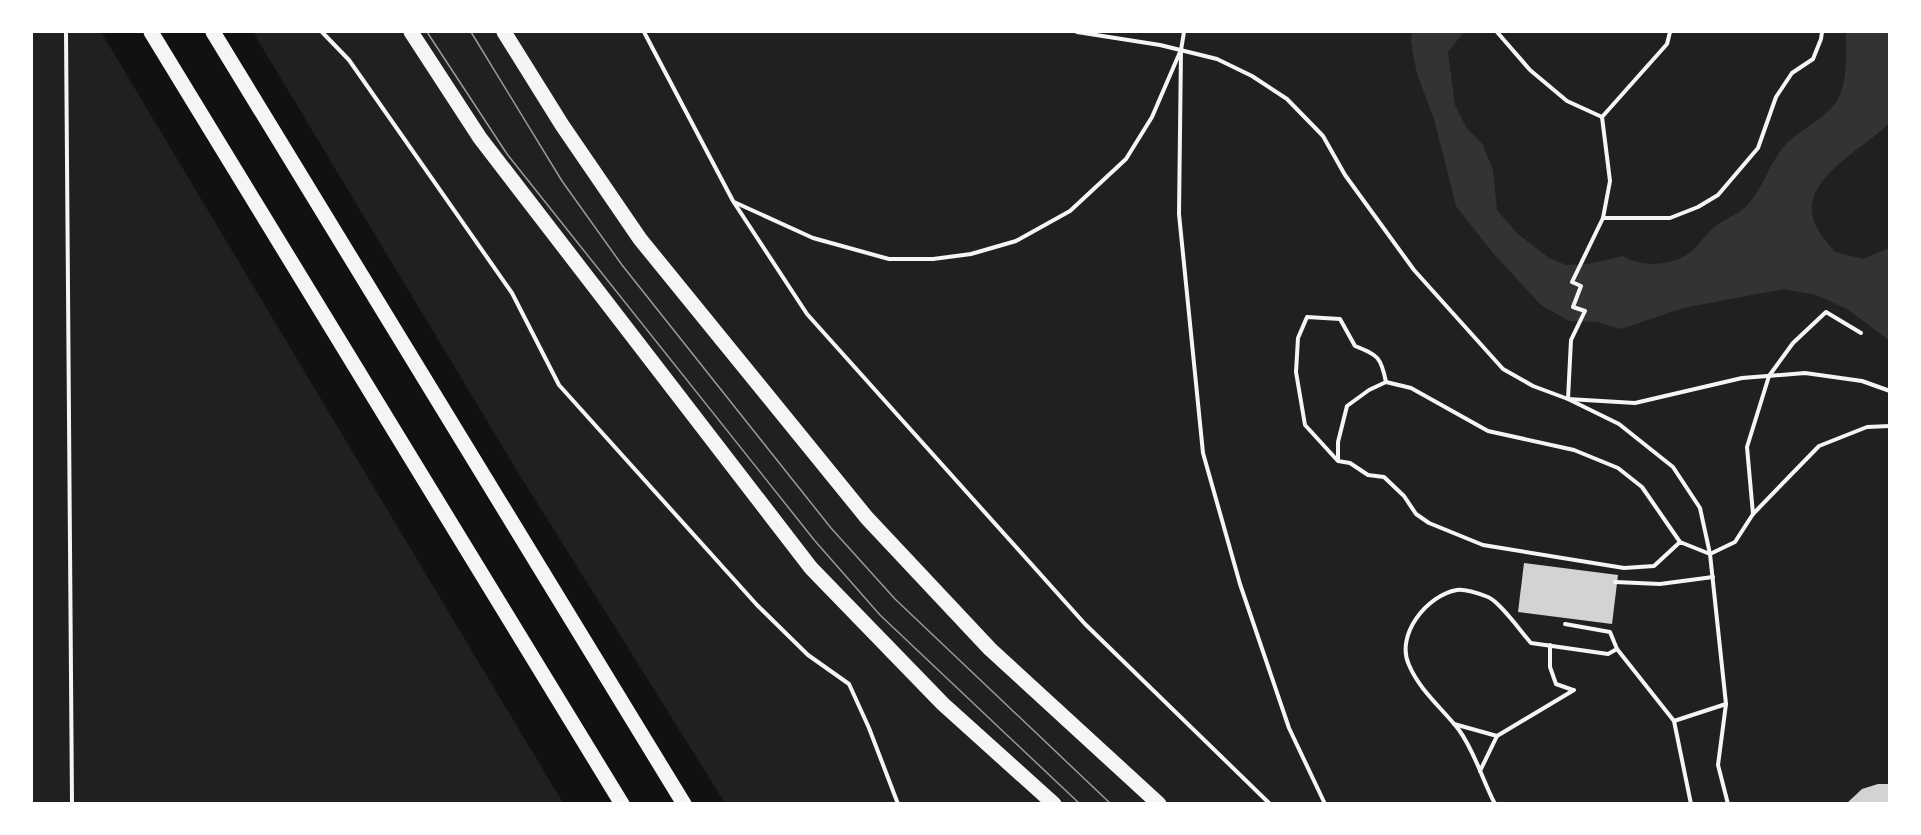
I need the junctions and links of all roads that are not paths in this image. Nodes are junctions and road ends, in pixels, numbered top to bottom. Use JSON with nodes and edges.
{"nodes":[{"id":1,"x":151,"y":32,"type":"edge"},
{"id":2,"x":213,"y":32,"type":"edge"},
{"id":3,"x":411,"y":32,"type":"edge"},
{"id":4,"x":504,"y":32,"type":"edge"},
{"id":5,"x":622,"y":804,"type":"edge"},
{"id":6,"x":684,"y":804,"type":"edge"},
{"id":7,"x":1054,"y":804,"type":"edge"},
{"id":8,"x":1159,"y":804,"type":"edge"}],
"edges":[{"from":1,"to":5,"type":"main road"},
{"from":2,"to":6,"type":"main road"},
{"from":3,"to":7,"type":"main road"},
{"from":4,"to":8,"type":"main road"}]}
